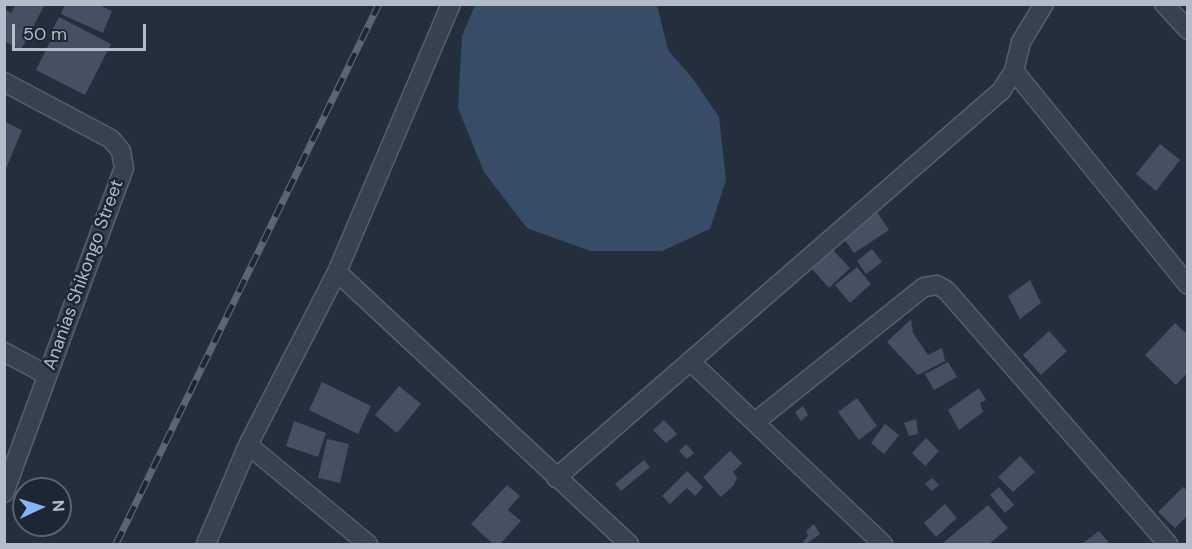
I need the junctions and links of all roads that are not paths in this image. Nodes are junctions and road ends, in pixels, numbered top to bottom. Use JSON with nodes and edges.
{"nodes":[{"id":1,"x":451,"y":4,"type":"edge"},
{"id":2,"x":1044,"y":4,"type":"edge"},
{"id":3,"x":1164,"y":4,"type":"edge"},
{"id":4,"x":1188,"y":30,"type":"edge"},
{"id":5,"x":1014,"y":71,"type":"junction"},
{"id":6,"x":4,"y":82,"type":"edge"},
{"id":7,"x":337,"y":272,"type":"junction"},
{"id":8,"x":1188,"y":285,"type":"edge"},
{"id":9,"x":4,"y":352,"type":"edge"},
{"id":10,"x":690,"y":361,"type":"junction"},
{"id":11,"x":47,"y":375,"type":"junction"},
{"id":12,"x":755,"y":422,"type":"junction"},
{"id":13,"x":248,"y":446,"type":"junction"},
{"id":14,"x":556,"y":478,"type":"junction"},
{"id":15,"x":4,"y":493,"type":"edge"},
{"id":16,"x":206,"y":544,"type":"edge"},
{"id":17,"x":368,"y":544,"type":"edge"},
{"id":18,"x":629,"y":544,"type":"edge"},
{"id":19,"x":883,"y":544,"type":"edge"},
{"id":20,"x":1168,"y":544,"type":"edge"}],
"edges":[{"from":1,"to":7,"type":"street"},
{"from":2,"to":5,"type":"street"},
{"from":3,"to":4,"type":"street"},
{"from":5,"to":8,"type":"street"},
{"from":5,"to":10,"type":"street"},
{"from":6,"to":11,"type":"street","name":"Ananias Shikongo Street"},
{"from":7,"to":13,"type":"street"},
{"from":7,"to":14,"type":"street"},
{"from":9,"to":11,"type":"street"},
{"from":10,"to":12,"type":"street"},
{"from":10,"to":14,"type":"street"},
{"from":11,"to":15,"type":"street","name":"Ananias Shikongo Street"},
{"from":12,"to":19,"type":"street"},
{"from":12,"to":20,"type":"street"},
{"from":13,"to":16,"type":"street"},
{"from":13,"to":17,"type":"street"},
{"from":14,"to":18,"type":"street"}]}
